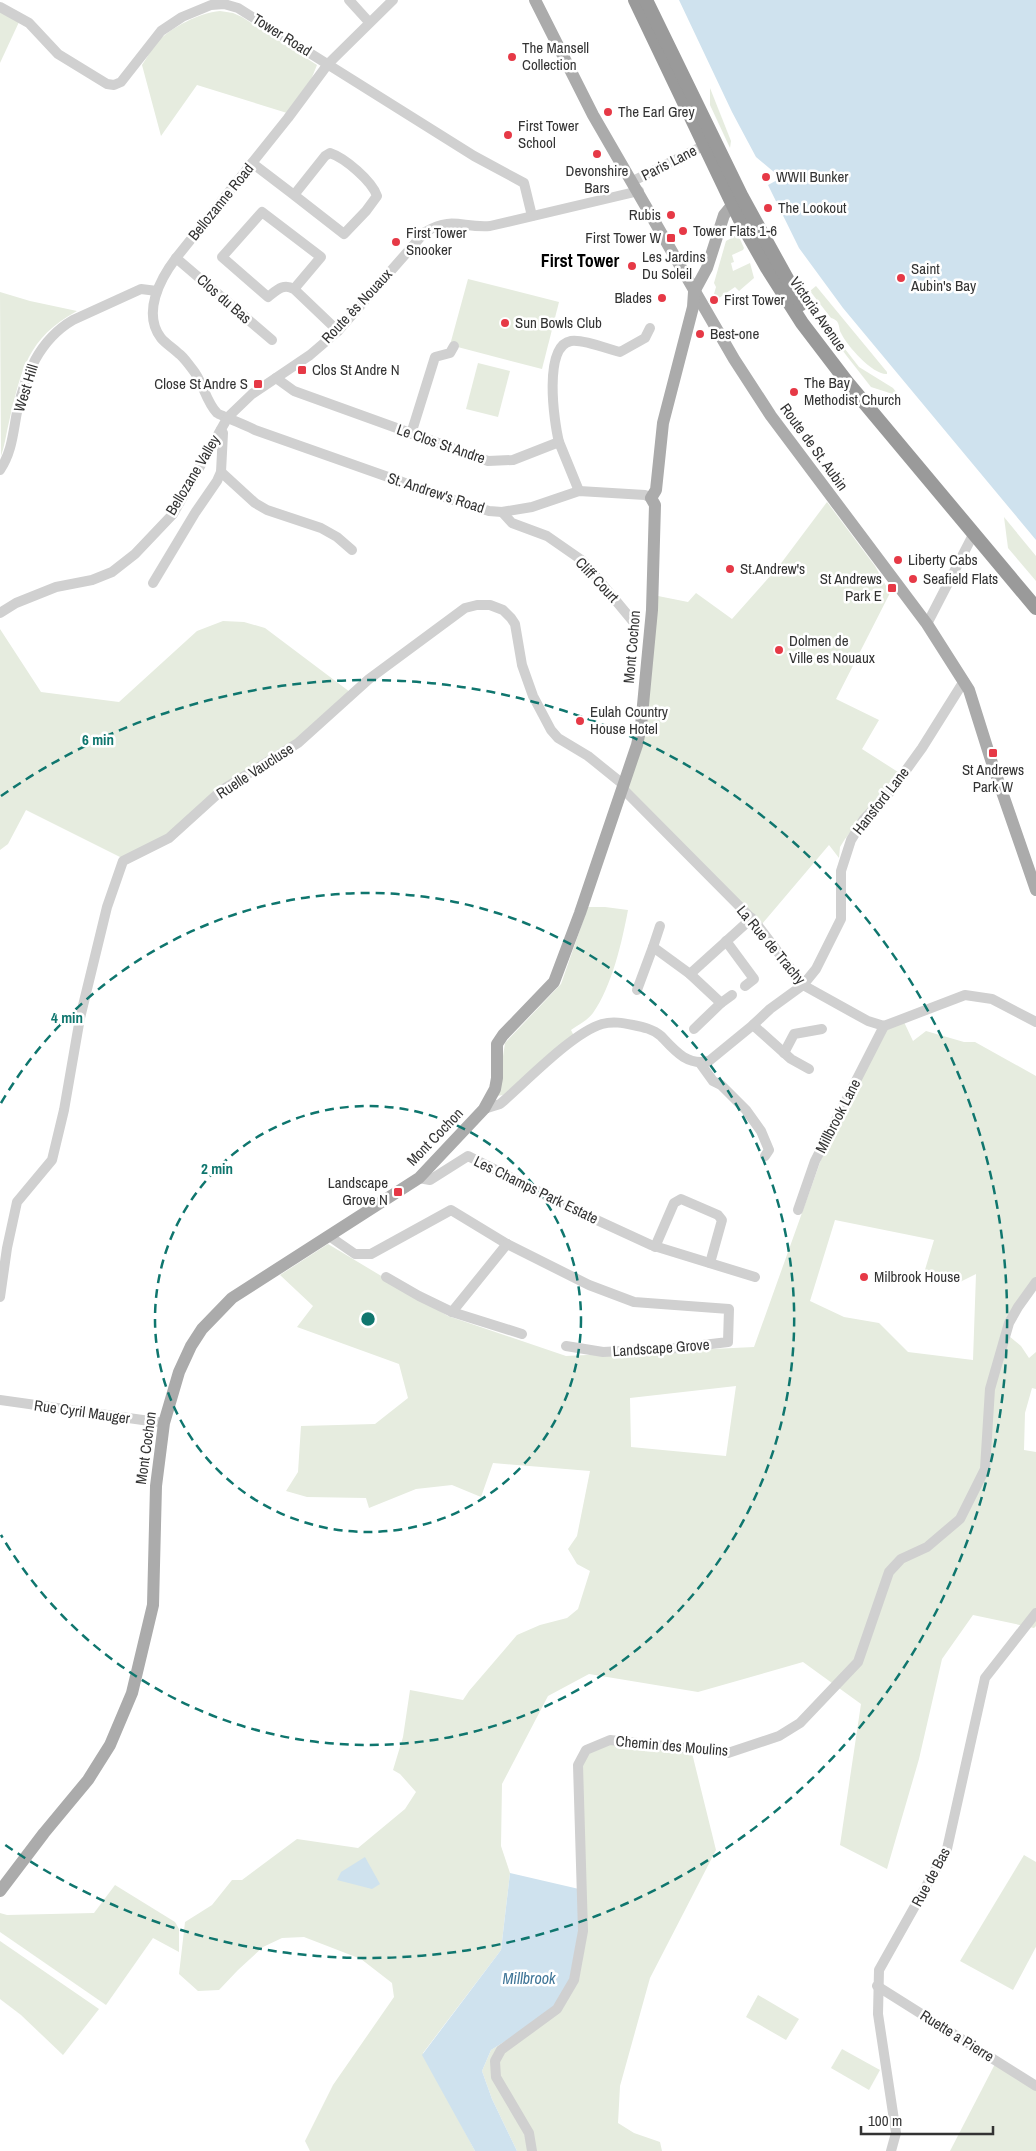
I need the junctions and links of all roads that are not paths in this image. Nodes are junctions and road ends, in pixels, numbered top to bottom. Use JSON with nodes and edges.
{"nodes":[{"id":1,"x":349,"y":0,"type":"edge"},
{"id":2,"x":392,"y":0,"type":"edge"},
{"id":3,"x":535,"y":0,"type":"edge"},
{"id":4,"x":635,"y":0,"type":"edge"},
{"id":5,"x":646,"y":0,"type":"edge"},
{"id":6,"x":0,"y":8,"type":"edge"},
{"id":7,"x":369,"y":22,"type":"junction"},
{"id":8,"x":328,"y":64,"type":"junction"},
{"id":9,"x":705,"y":145,"type":"junction"},
{"id":10,"x":252,"y":163,"type":"junction"},
{"id":11,"x":636,"y":186,"type":"junction"},
{"id":12,"x":294,"y":195,"type":"junction"},
{"id":13,"x":737,"y":200,"type":"junction"},
{"id":14,"x":532,"y":216,"type":"junction"},
{"id":15,"x":176,"y":258,"type":"junction"},
{"id":16,"x":294,"y":289,"type":"junction"},
{"id":17,"x":157,"y":291,"type":"junction"},
{"id":18,"x":694,"y":292,"type":"junction"},
{"id":19,"x":650,"y":328,"type":"dead end"},
{"id":20,"x":338,"y":331,"type":"junction"},
{"id":21,"x":272,"y":340,"type":"dead end"},
{"id":22,"x":454,"y":346,"type":"dead end"},
{"id":23,"x":276,"y":378,"type":"junction"},
{"id":24,"x":228,"y":417,"type":"junction"},
{"id":25,"x":221,"y":430,"type":"junction"},
{"id":26,"x":411,"y":434,"type":"junction"},
{"id":27,"x":559,"y":442,"type":"junction"},
{"id":28,"x":0,"y":470,"type":"edge"},
{"id":29,"x":221,"y":472,"type":"junction"},
{"id":30,"x":579,"y":491,"type":"junction"},
{"id":31,"x":650,"y":498,"type":"junction"},
{"id":32,"x":502,"y":512,"type":"junction"},
{"id":33,"x":974,"y":533,"type":"junction"},
{"id":34,"x":352,"y":550,"type":"dead end"},
{"id":35,"x":153,"y":583,"type":"dead end"},
{"id":36,"x":1036,"y":596,"type":"edge"},
{"id":37,"x":1036,"y":608,"type":"edge"},
{"id":38,"x":0,"y":613,"type":"edge"},
{"id":39,"x":927,"y":624,"type":"junction"},
{"id":40,"x":636,"y":625,"type":"dead end"},
{"id":41,"x":964,"y":680,"type":"junction"},
{"id":42,"x":623,"y":786,"type":"junction"},
{"id":43,"x":1036,"y":890,"type":"edge"},
{"id":44,"x":752,"y":918,"type":"junction"},
{"id":45,"x":660,"y":926,"type":"dead end"},
{"id":46,"x":726,"y":941,"type":"junction"},
{"id":47,"x":654,"y":947,"type":"junction"},
{"id":48,"x":690,"y":974,"type":"junction"},
{"id":49,"x":803,"y":985,"type":"junction"},
{"id":50,"x":745,"y":986,"type":"dead end"},
{"id":51,"x":638,"y":990,"type":"dead end"},
{"id":52,"x":732,"y":995,"type":"dead end"},
{"id":53,"x":721,"y":1003,"type":"junction"},
{"id":54,"x":1036,"y":1022,"type":"edge"},
{"id":55,"x":753,"y":1025,"type":"junction"},
{"id":56,"x":884,"y":1026,"type":"junction"},
{"id":57,"x":822,"y":1029,"type":"dead end"},
{"id":58,"x":694,"y":1030,"type":"dead end"},
{"id":59,"x":784,"y":1053,"type":"junction"},
{"id":60,"x":700,"y":1063,"type":"junction"},
{"id":61,"x":809,"y":1069,"type":"dead end"},
{"id":62,"x":484,"y":1109,"type":"junction"},
{"id":63,"x":765,"y":1156,"type":"dead end"},
{"id":64,"x":419,"y":1178,"type":"junction"},
{"id":65,"x":798,"y":1210,"type":"dead end"},
{"id":66,"x":329,"y":1236,"type":"junction"},
{"id":67,"x":507,"y":1244,"type":"junction"},
{"id":68,"x":655,"y":1246,"type":"junction"},
{"id":69,"x":710,"y":1263,"type":"junction"},
{"id":70,"x":386,"y":1277,"type":"dead end"},
{"id":71,"x":755,"y":1277,"type":"dead end"},
{"id":72,"x":1036,"y":1282,"type":"edge"},
{"id":73,"x":0,"y":1297,"type":"edge"},
{"id":74,"x":452,"y":1312,"type":"junction"},
{"id":75,"x":522,"y":1334,"type":"dead end"},
{"id":76,"x":566,"y":1346,"type":"dead end"},
{"id":77,"x":0,"y":1400,"type":"edge"},
{"id":78,"x":164,"y":1423,"type":"junction"},
{"id":79,"x":1036,"y":1613,"type":"edge"},
{"id":80,"x":0,"y":1891,"type":"edge"},
{"id":81,"x":878,"y":1986,"type":"junction"},
{"id":82,"x":1036,"y":2086,"type":"edge"},
{"id":83,"x":532,"y":2151,"type":"edge"},
{"id":84,"x":891,"y":2151,"type":"edge"}],
"edges":[{"from":1,"to":7,"type":"street"},
{"from":2,"to":7,"type":"street","name":"Bellozanne Road"},
{"from":3,"to":11,"type":"main road","name":"Route de St. Aubin"},
{"from":4,"to":9,"type":"highway","name":"Victoria Avenue"},
{"from":5,"to":13,"type":"highway","name":"Victoria Avenue"},
{"from":6,"to":8,"type":"street","name":"Tower Road"},
{"from":7,"to":8,"type":"street","name":"Bellozanne Road"},
{"from":8,"to":10,"type":"street","name":"Bellozanne Road"},
{"from":8,"to":14,"type":"street","name":"Tower Road"},
{"from":9,"to":11,"type":"street","name":"Paris Lane"},
{"from":9,"to":13,"type":"highway","name":"Victoria Avenue"},
{"from":10,"to":12,"type":"street"},
{"from":10,"to":15,"type":"street","name":"Bellozanne Road"},
{"from":11,"to":14,"type":"street","name":"Route ès Nouaux"},
{"from":11,"to":18,"type":"main road","name":"Route de St. Aubin"},
{"from":12,"to":12,"type":"street"},
{"from":13,"to":18,"type":"main road"},
{"from":13,"to":33,"type":"highway","name":"Victoria Avenue"},
{"from":13,"to":36,"type":"highway","name":"Victoria Avenue"},
{"from":14,"to":20,"type":"street","name":"Route ès Nouaux"},
{"from":15,"to":17,"type":"street","name":"Bellozanne Road"},
{"from":15,"to":21,"type":"street","name":"Clos du Bas"},
{"from":16,"to":16,"type":"street"},
{"from":16,"to":20,"type":"street"},
{"from":17,"to":24,"type":"street","name":"Bellozanne Road"},
{"from":17,"to":28,"type":"street","name":"West Hill"},
{"from":18,"to":31,"type":"main road","name":"Mont Cochon"},
{"from":18,"to":39,"type":"main road","name":"Route de St. Aubin"},
{"from":19,"to":27,"type":"street"},
{"from":20,"to":23,"type":"street","name":"Route ès Nouaux"},
{"from":22,"to":26,"type":"street"},
{"from":23,"to":24,"type":"street","name":"Route ès Nouaux"},
{"from":23,"to":26,"type":"street","name":"Le Clos St Andre"},
{"from":24,"to":25,"type":"street","name":"Bellozane Valley"},
{"from":24,"to":32,"type":"street","name":"St. Andrew's Road"},
{"from":25,"to":29,"type":"street"},
{"from":25,"to":38,"type":"street","name":"Bellozane Valley"},
{"from":26,"to":27,"type":"street","name":"Le Clos St Andre"},
{"from":27,"to":30,"type":"street"},
{"from":29,"to":34,"type":"street"},
{"from":29,"to":35,"type":"street"},
{"from":30,"to":31,"type":"street","name":"St. Andrew's Road"},
{"from":30,"to":32,"type":"street","name":"St. Andrew's Road"},
{"from":31,"to":42,"type":"main road","name":"Mont Cochon"},
{"from":32,"to":40,"type":"street","name":"Cliff Court"},
{"from":33,"to":37,"type":"highway","name":"Victoria Avenue"},
{"from":33,"to":39,"type":"street"},
{"from":39,"to":41,"type":"main road","name":"Route de St. Aubin"},
{"from":41,"to":43,"type":"main road","name":"Route de St. Aubin"},
{"from":41,"to":49,"type":"street","name":"Hansford Lane"},
{"from":42,"to":44,"type":"street","name":"La Rue de Trachy"},
{"from":42,"to":62,"type":"main road","name":"Mont Cochon"},
{"from":42,"to":73,"type":"street","name":"Ruelle Vaucluse"},
{"from":44,"to":46,"type":"street"},
{"from":44,"to":49,"type":"street","name":"La Rue de Trachy"},
{"from":45,"to":47,"type":"street"},
{"from":46,"to":48,"type":"street"},
{"from":46,"to":50,"type":"street"},
{"from":47,"to":48,"type":"street"},
{"from":47,"to":51,"type":"street"},
{"from":48,"to":53,"type":"street"},
{"from":49,"to":55,"type":"street","name":"Hansford Lane"},
{"from":49,"to":56,"type":"street","name":"La Rue de Trachy"},
{"from":52,"to":53,"type":"street"},
{"from":53,"to":58,"type":"street"},
{"from":54,"to":56,"type":"street"},
{"from":55,"to":59,"type":"street"},
{"from":55,"to":60,"type":"street","name":"Hansford Lane"},
{"from":56,"to":65,"type":"street","name":"Millbrook Lane"},
{"from":57,"to":59,"type":"street"},
{"from":59,"to":61,"type":"street"},
{"from":60,"to":62,"type":"street"},
{"from":60,"to":63,"type":"street"},
{"from":62,"to":64,"type":"main road","name":"Mont Cochon"},
{"from":64,"to":66,"type":"main road","name":"Mont Cochon"},
{"from":64,"to":68,"type":"street","name":"Les Champs Park Estate"},
{"from":66,"to":67,"type":"street","name":"Landscape Grove"},
{"from":66,"to":78,"type":"main road","name":"Mont Cochon"},
{"from":67,"to":74,"type":"street"},
{"from":67,"to":76,"type":"street","name":"Landscape Grove"},
{"from":68,"to":69,"type":"street","name":"Les Champs Park Estate"},
{"from":68,"to":69,"type":"street"},
{"from":69,"to":71,"type":"street","name":"Les Champs Park Estate"},
{"from":70,"to":74,"type":"street"},
{"from":72,"to":83,"type":"street","name":"Chemin des Moulins"},
{"from":74,"to":75,"type":"street"},
{"from":77,"to":78,"type":"street","name":"Rue Cyril Mauger"},
{"from":78,"to":80,"type":"main road","name":"Mont Cochon"},
{"from":79,"to":81,"type":"street","name":"Rue de Bas"},
{"from":81,"to":82,"type":"street","name":"Ruette a Pierre"},
{"from":81,"to":84,"type":"street","name":"Rue de Bas"}]}
